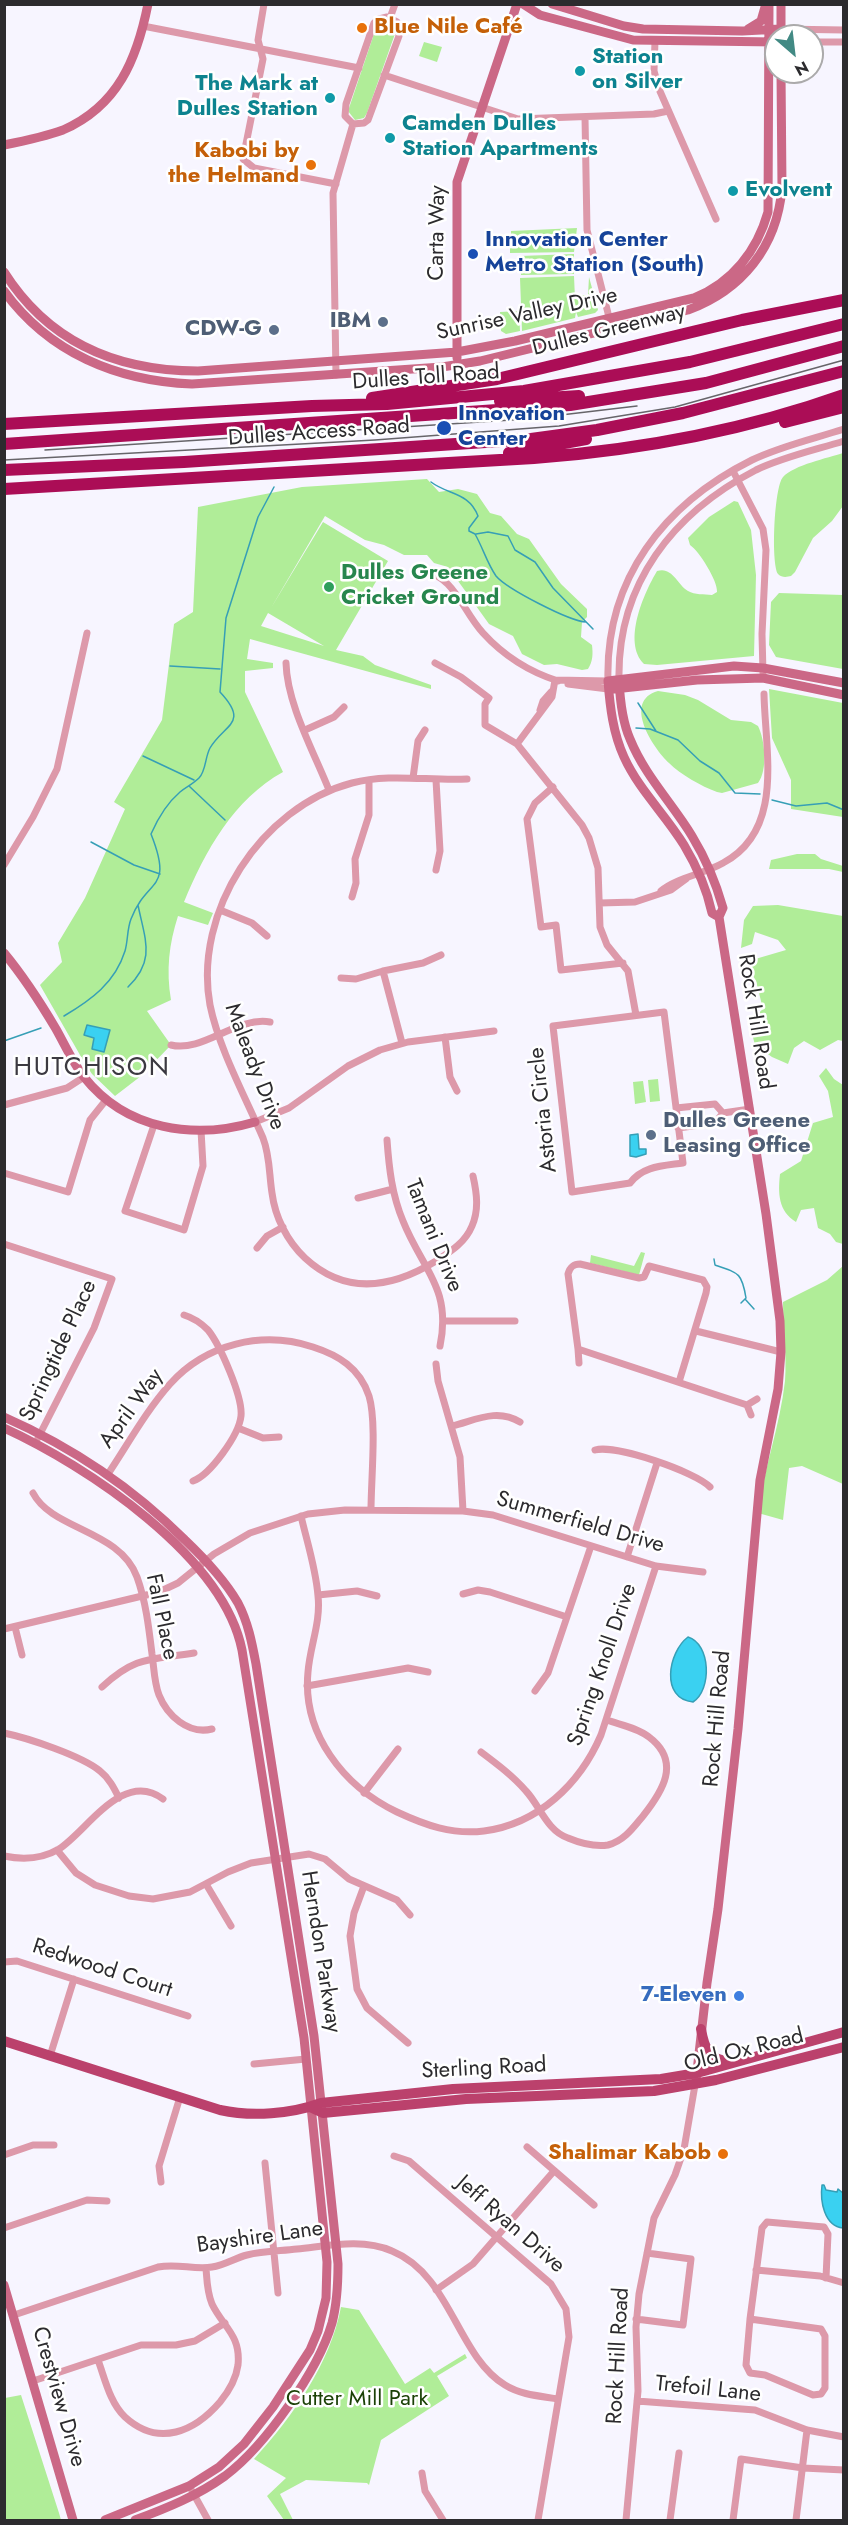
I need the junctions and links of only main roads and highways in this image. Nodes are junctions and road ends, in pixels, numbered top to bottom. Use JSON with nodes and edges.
{"nodes":[{"id":1,"x":148,"y":4,"type":"edge"},
{"id":2,"x":517,"y":4,"type":"edge"},
{"id":3,"x":523,"y":4,"type":"edge"},
{"id":4,"x":552,"y":4,"type":"edge"},
{"id":5,"x":767,"y":4,"type":"edge"},
{"id":6,"x":781,"y":4,"type":"edge"},
{"id":7,"x":769,"y":24,"type":"edge"},
{"id":8,"x":781,"y":24,"type":"edge"},
{"id":9,"x":764,"y":30,"type":"edge"},
{"id":10,"x":742,"y":31,"type":"junction"},
{"id":11,"x":764,"y":43,"type":"edge"},
{"id":12,"x":771,"y":84,"type":"edge"},
{"id":13,"x":781,"y":84,"type":"edge"},
{"id":14,"x":4,"y":145,"type":"edge"},
{"id":15,"x":4,"y":272,"type":"edge"},
{"id":16,"x":4,"y":291,"type":"edge"},
{"id":17,"x":843,"y":300,"type":"edge"},
{"id":18,"x":843,"y":324,"type":"edge"},
{"id":19,"x":843,"y":346,"type":"edge"},
{"id":20,"x":457,"y":352,"type":"junction"},
{"id":21,"x":458,"y":365,"type":"junction"},
{"id":22,"x":843,"y":371,"type":"edge"},
{"id":23,"x":684,"y":387,"type":"junction"},
{"id":24,"x":843,"y":395,"type":"edge"},
{"id":25,"x":747,"y":398,"type":"junction"},
{"id":26,"x":387,"y":404,"type":"junction"},
{"id":27,"x":312,"y":406,"type":"junction"},
{"id":28,"x":843,"y":407,"type":"edge"},
{"id":29,"x":4,"y":424,"type":"edge"},
{"id":30,"x":731,"y":430,"type":"junction"},
{"id":31,"x":4,"y":444,"type":"edge"},
{"id":32,"x":4,"y":470,"type":"edge"},
{"id":33,"x":336,"y":470,"type":"junction"},
{"id":34,"x":4,"y":489,"type":"edge"},
{"id":35,"x":843,"y":683,"type":"edge"},
{"id":36,"x":619,"y":684,"type":"junction"},
{"id":37,"x":843,"y":695,"type":"edge"},
{"id":38,"x":719,"y":917,"type":"junction"},
{"id":39,"x":4,"y":953,"type":"edge"},
{"id":40,"x":255,"y":1122,"type":"road end"},
{"id":41,"x":4,"y":1417,"type":"edge"},
{"id":42,"x":4,"y":1428,"type":"edge"},
{"id":43,"x":701,"y":2029,"type":"junction"},
{"id":44,"x":843,"y":2032,"type":"edge"},
{"id":45,"x":4,"y":2041,"type":"edge"},
{"id":46,"x":843,"y":2047,"type":"edge"},
{"id":47,"x":742,"y":2060,"type":"junction"},
{"id":48,"x":661,"y":2079,"type":"joint"},
{"id":49,"x":696,"y":2079,"type":"junction"},
{"id":50,"x":654,"y":2091,"type":"joint"},
{"id":51,"x":310,"y":2107,"type":"junction"},
{"id":52,"x":322,"y":2108,"type":"junction"},
{"id":53,"x":4,"y":2285,"type":"edge"},
{"id":54,"x":73,"y":2520,"type":"edge"},
{"id":55,"x":105,"y":2520,"type":"edge"},
{"id":56,"x":135,"y":2520,"type":"edge"}],
"edges":[{"from":1,"to":14,"type":"main road"},
{"from":2,"to":20,"type":"main road","name":"Carta Way"},
{"from":3,"to":11,"type":"main road"},
{"from":4,"to":10,"type":"main road"},
{"from":5,"to":7,"type":"main road","name":"Sunrise Valley Drive"},
{"from":5,"to":10,"type":"main road"},
{"from":6,"to":8,"type":"main road"},
{"from":9,"to":10,"type":"main road"},
{"from":12,"to":20,"type":"main road","name":"Sunrise Valley Drive"},
{"from":13,"to":21,"type":"main road","name":"Sunrise Valley Drive"},
{"from":15,"to":20,"type":"main road","name":"Sunrise Valley Drive"},
{"from":16,"to":21,"type":"main road","name":"Sunrise Valley Drive"},
{"from":17,"to":27,"type":"highway","name":"Dulles Greenway"},
{"from":18,"to":26,"type":"highway","name":"Dulles Toll Road"},
{"from":19,"to":23,"type":"highway","name":"Dulles Access Road"},
{"from":20,"to":21,"type":"main road","name":"Carta Way"},
{"from":22,"to":25,"type":"highway","name":"Dulles Access Road"},
{"from":23,"to":26,"type":"highway"},
{"from":23,"to":31,"type":"highway","name":"Dulles Access Road"},
{"from":24,"to":30,"type":"highway"},
{"from":25,"to":32,"type":"highway","name":"Dulles Access Road"},
{"from":25,"to":33,"type":"highway"},
{"from":26,"to":27,"type":"highway","name":"Dulles Toll Road"},
{"from":27,"to":29,"type":"highway","name":"Dulles Toll Road"},
{"from":28,"to":30,"type":"highway"},
{"from":30,"to":33,"type":"highway"},
{"from":33,"to":34,"type":"highway"},
{"from":35,"to":36,"type":"main road"},
{"from":36,"to":37,"type":"main road"},
{"from":36,"to":38,"type":"main road","name":"Rock Hill Road"},
{"from":36,"to":38,"type":"main road","name":"Rock Hill Road"},
{"from":38,"to":43,"type":"main road","name":"Rock Hill Road"},
{"from":39,"to":40,"type":"main road"},
{"from":41,"to":52,"type":"main road","name":"Herndon Parkway"},
{"from":42,"to":51,"type":"main road","name":"Herndon Parkway"},
{"from":43,"to":47,"type":"main road"},
{"from":43,"to":49,"type":"main road","name":"Rock Hill Road"},
{"from":44,"to":47,"type":"main road","name":"Old Ox Road"},
{"from":45,"to":51,"type":"main road"},
{"from":46,"to":49,"type":"main road","name":"Old Ox Road"},
{"from":47,"to":49,"type":"main road","name":"Old Ox Road"},
{"from":48,"to":49,"type":"main road","name":"Old Ox Road"},
{"from":48,"to":52,"type":"main road","name":"Sterling Road"},
{"from":49,"to":50,"type":"main road","name":"Old Ox Road"},
{"from":50,"to":52,"type":"main road","name":"Sterling Road"},
{"from":51,"to":52,"type":"main road"},
{"from":51,"to":55,"type":"main road","name":"Herndon Parkway"},
{"from":52,"to":56,"type":"main road","name":"Herndon Parkway"},
{"from":53,"to":54,"type":"main road","name":"Crestview Drive"}]}
